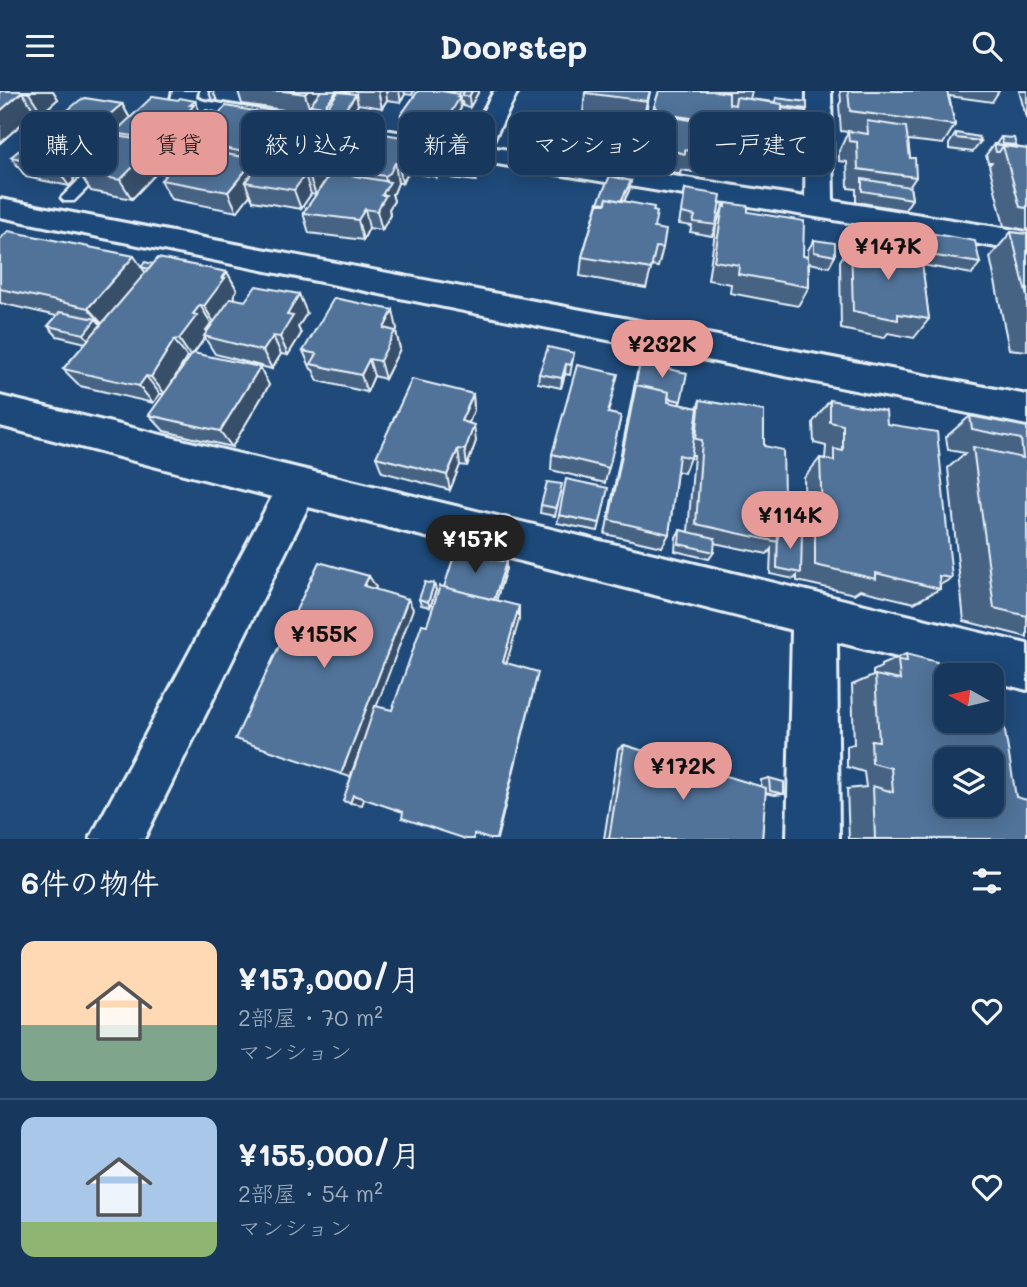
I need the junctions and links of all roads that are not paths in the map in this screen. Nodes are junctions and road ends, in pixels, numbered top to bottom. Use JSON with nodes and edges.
{"nodes":[{"id":1,"x":506,"y":91,"type":"edge"},
{"id":2,"x":819,"y":91,"type":"edge"},
{"id":3,"x":180,"y":98,"type":"edge"},
{"id":4,"x":495,"y":112,"type":"edge"},
{"id":5,"x":399,"y":139,"type":"edge"},
{"id":6,"x":495,"y":154,"type":"edge"},
{"id":7,"x":92,"y":175,"type":"edge"},
{"id":8,"x":69,"y":198,"type":"dead end"},
{"id":9,"x":0,"y":208,"type":"edge"},
{"id":10,"x":819,"y":208,"type":"junction"},
{"id":11,"x":1027,"y":242,"type":"edge"},
{"id":12,"x":1027,"y":410,"type":"edge"},
{"id":13,"x":0,"y":411,"type":"edge"},
{"id":14,"x":298,"y":487,"type":"junction"},
{"id":15,"x":815,"y":613,"type":"junction"},
{"id":16,"x":1027,"y":667,"type":"edge"},
{"id":17,"x":116,"y":839,"type":"edge"},
{"id":18,"x":813,"y":839,"type":"edge"}],
"edges":[{"from":1,"to":4,"type":"street"},
{"from":2,"to":10,"type":"street"},
{"from":3,"to":5,"type":"street"},
{"from":6,"to":10,"type":"street"},
{"from":7,"to":8,"type":"lane"},
{"from":9,"to":12,"type":"street"},
{"from":10,"to":11,"type":"street"},
{"from":13,"to":14,"type":"street"},
{"from":14,"to":15,"type":"street"},
{"from":14,"to":17,"type":"street"},
{"from":15,"to":16,"type":"street"},
{"from":15,"to":18,"type":"street"}]}
